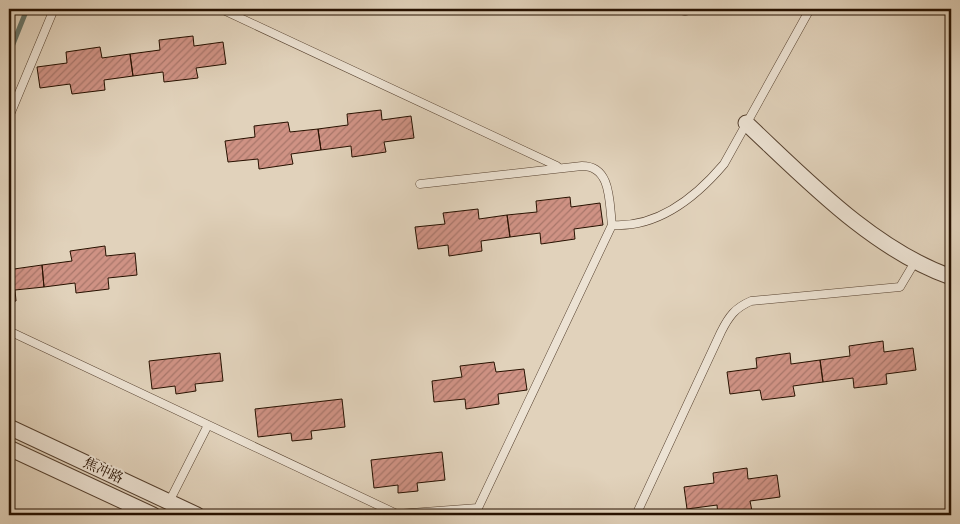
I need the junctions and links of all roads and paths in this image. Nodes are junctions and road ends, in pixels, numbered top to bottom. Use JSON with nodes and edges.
{"nodes":[{"id":1,"x":54,"y":9,"type":"edge"},
{"id":2,"x":221,"y":9,"type":"edge"},
{"id":3,"x":675,"y":9,"type":"edge"},
{"id":4,"x":696,"y":9,"type":"edge"},
{"id":5,"x":810,"y":9,"type":"edge"},
{"id":6,"x":9,"y":117,"type":"edge"},
{"id":7,"x":746,"y":123,"type":"junction"},
{"id":8,"x":558,"y":167,"type":"junction"},
{"id":9,"x":420,"y":184,"type":"dead end"},
{"id":10,"x":612,"y":225,"type":"junction"},
{"id":11,"x":916,"y":260,"type":"junction"},
{"id":12,"x":951,"y":277,"type":"edge"},
{"id":13,"x":9,"y":331,"type":"edge"},
{"id":14,"x":208,"y":425,"type":"junction"},
{"id":15,"x":9,"y":427,"type":"edge"},
{"id":16,"x":9,"y":448,"type":"edge"},
{"id":17,"x":169,"y":502,"type":"junction"},
{"id":18,"x":153,"y":515,"type":"edge"},
{"id":19,"x":198,"y":515,"type":"edge"},
{"id":20,"x":636,"y":515,"type":"edge"}],
"edges":[{"from":1,"to":6,"type":"lane"},
{"from":2,"to":8,"type":"lane"},
{"from":3,"to":4,"type":"lane"},
{"from":5,"to":7,"type":"lane"},
{"from":7,"to":10,"type":"lane"},
{"from":7,"to":11,"type":"street"},
{"from":8,"to":9,"type":"lane"},
{"from":8,"to":10,"type":"lane"},
{"from":10,"to":14,"type":"lane"},
{"from":11,"to":12,"type":"street"},
{"from":11,"to":20,"type":"lane"},
{"from":13,"to":14,"type":"lane"},
{"from":14,"to":17,"type":"lane"},
{"from":15,"to":17,"type":"street","name":"焦冲路"},
{"from":16,"to":18,"type":"street","name":"焦冲路"},
{"from":17,"to":19,"type":"street","name":"焦冲路"}]}
